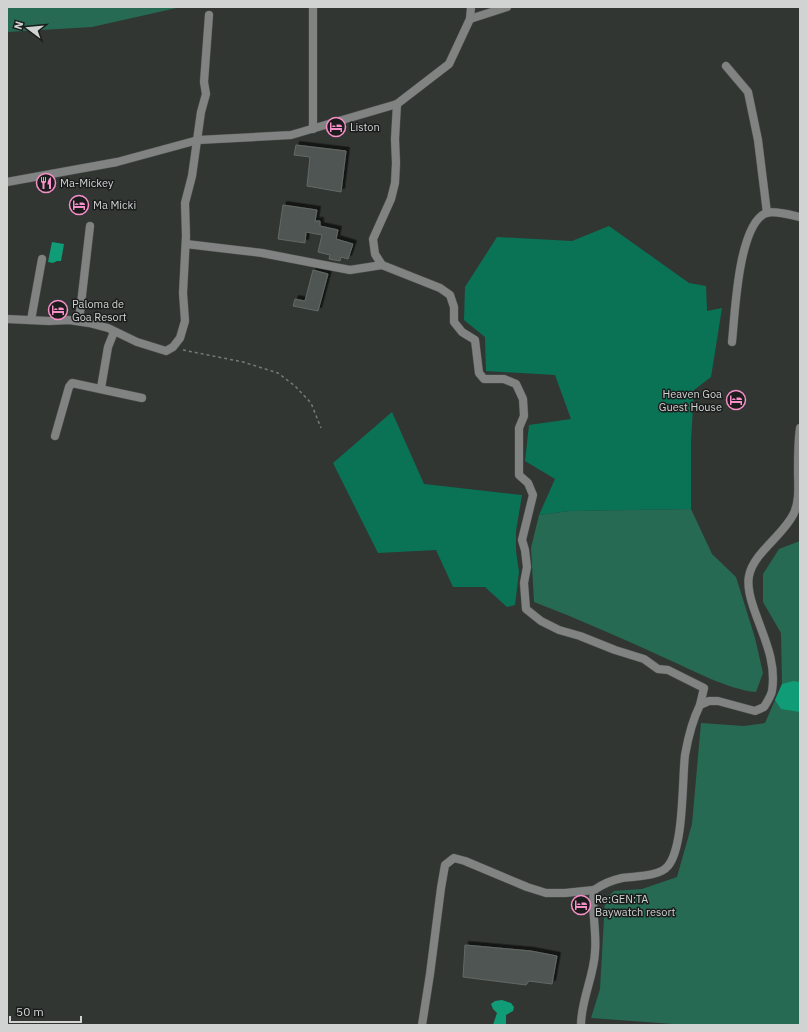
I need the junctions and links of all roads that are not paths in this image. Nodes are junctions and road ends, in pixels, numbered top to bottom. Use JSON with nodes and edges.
{"nodes":[{"id":1,"x":313,"y":7,"type":"edge"},
{"id":2,"x":471,"y":7,"type":"edge"},
{"id":3,"x":507,"y":7,"type":"edge"},
{"id":4,"x":209,"y":15,"type":"dead end"},
{"id":5,"x":470,"y":19,"type":"junction"},
{"id":6,"x":726,"y":66,"type":"dead end"},
{"id":7,"x":397,"y":104,"type":"junction"},
{"id":8,"x":313,"y":129,"type":"junction"},
{"id":9,"x":198,"y":140,"type":"junction"},
{"id":10,"x":7,"y":182,"type":"edge"},
{"id":11,"x":767,"y":213,"type":"junction"},
{"id":12,"x":800,"y":217,"type":"edge"},
{"id":13,"x":90,"y":226,"type":"dead end"},
{"id":14,"x":186,"y":244,"type":"junction"},
{"id":15,"x":42,"y":259,"type":"dead end"},
{"id":16,"x":382,"y":265,"type":"junction"},
{"id":17,"x":7,"y":319,"type":"edge"},
{"id":18,"x":31,"y":320,"type":"junction"},
{"id":19,"x":79,"y":321,"type":"junction"},
{"id":20,"x":114,"y":332,"type":"junction"},
{"id":21,"x":732,"y":342,"type":"dead end"},
{"id":22,"x":101,"y":388,"type":"junction"},
{"id":23,"x":142,"y":398,"type":"dead end"},
{"id":24,"x":800,"y":428,"type":"edge"},
{"id":25,"x":55,"y":436,"type":"dead end"},
{"id":26,"x":700,"y":705,"type":"junction"},
{"id":27,"x":594,"y":890,"type":"junction"},
{"id":28,"x":422,"y":1025,"type":"edge"},
{"id":29,"x":581,"y":1025,"type":"edge"}],
"edges":[{"from":1,"to":8,"type":"street"},
{"from":2,"to":5,"type":"street"},
{"from":3,"to":5,"type":"street"},
{"from":4,"to":9,"type":"street"},
{"from":5,"to":7,"type":"street"},
{"from":6,"to":11,"type":"street"},
{"from":7,"to":8,"type":"street"},
{"from":7,"to":16,"type":"street"},
{"from":8,"to":9,"type":"street"},
{"from":9,"to":10,"type":"street"},
{"from":9,"to":14,"type":"street"},
{"from":11,"to":12,"type":"street"},
{"from":11,"to":21,"type":"street"},
{"from":13,"to":19,"type":"street"},
{"from":14,"to":16,"type":"street"},
{"from":14,"to":20,"type":"street"},
{"from":15,"to":18,"type":"street"},
{"from":16,"to":26,"type":"street"},
{"from":17,"to":18,"type":"street"},
{"from":18,"to":19,"type":"street"},
{"from":19,"to":20,"type":"street"},
{"from":20,"to":22,"type":"street"},
{"from":22,"to":23,"type":"street"},
{"from":22,"to":25,"type":"street"},
{"from":24,"to":26,"type":"street"},
{"from":26,"to":27,"type":"street"},
{"from":27,"to":28,"type":"street"},
{"from":27,"to":29,"type":"street"}]}
